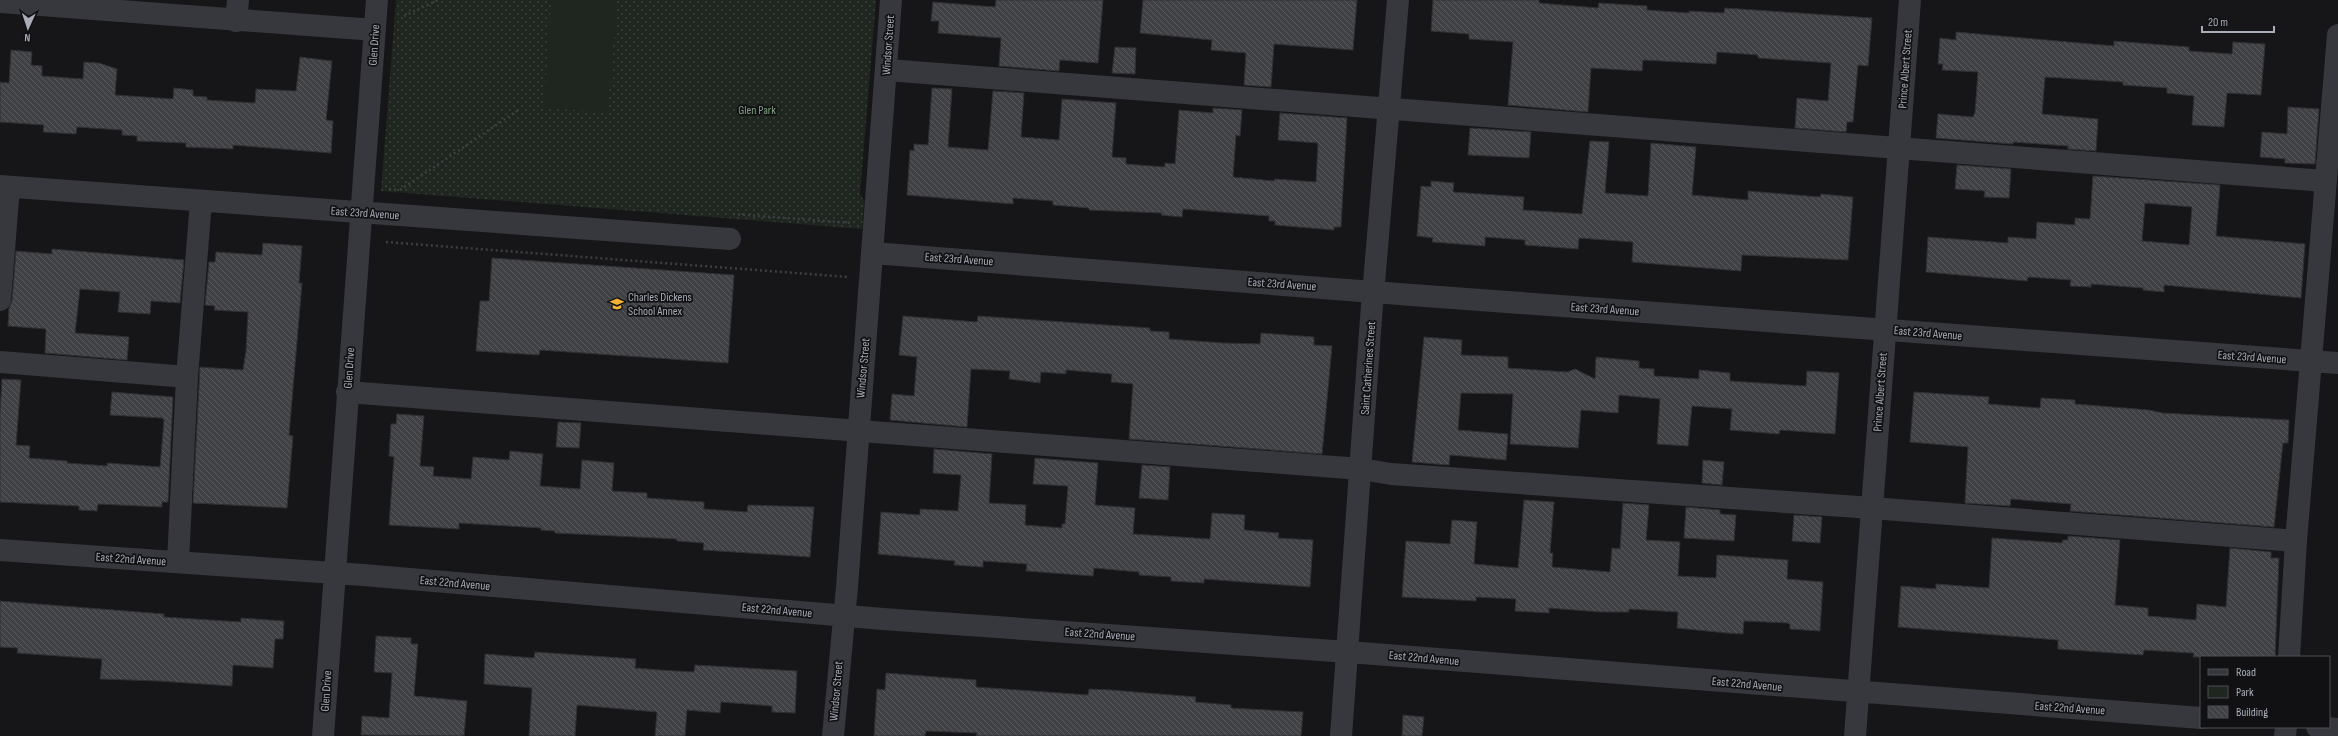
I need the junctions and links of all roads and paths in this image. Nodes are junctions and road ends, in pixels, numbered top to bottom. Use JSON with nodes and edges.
{"nodes":[{"id":1,"x":377,"y":0,"type":"edge"},
{"id":2,"x":438,"y":0,"type":"edge"},
{"id":3,"x":891,"y":0,"type":"edge"},
{"id":4,"x":1398,"y":0,"type":"edge"},
{"id":5,"x":1910,"y":0,"type":"edge"},
{"id":6,"x":7,"y":2,"type":"edge"},
{"id":7,"x":237,"y":10,"type":"edge"},
{"id":8,"x":404,"y":16,"type":"dead end"},
{"id":9,"x":375,"y":30,"type":"junction"},
{"id":10,"x":2338,"y":35,"type":"edge"},
{"id":11,"x":887,"y":70,"type":"junction"},
{"id":12,"x":1389,"y":108,"type":"junction"},
{"id":13,"x":520,"y":109,"type":"dead end"},
{"id":14,"x":1899,"y":149,"type":"junction"},
{"id":15,"x":2325,"y":181,"type":"junction"},
{"id":16,"x":4,"y":186,"type":"edge"},
{"id":17,"x":400,"y":190,"type":"dead end"},
{"id":18,"x":201,"y":201,"type":"junction"},
{"id":19,"x":362,"y":213,"type":"junction"},
{"id":20,"x":730,"y":239,"type":"dead end"},
{"id":21,"x":386,"y":242,"type":"dead end"},
{"id":22,"x":873,"y":253,"type":"junction"},
{"id":23,"x":851,"y":277,"type":"dead end"},
{"id":24,"x":1373,"y":291,"type":"junction"},
{"id":25,"x":0,"y":300,"type":"edge"},
{"id":26,"x":1885,"y":330,"type":"junction"},
{"id":27,"x":2311,"y":361,"type":"junction"},
{"id":28,"x":0,"y":362,"type":"edge"},
{"id":29,"x":2338,"y":363,"type":"edge"},
{"id":30,"x":187,"y":378,"type":"junction"},
{"id":31,"x":348,"y":392,"type":"junction"},
{"id":32,"x":858,"y":430,"type":"junction"},
{"id":33,"x":1361,"y":469,"type":"junction"},
{"id":34,"x":1872,"y":508,"type":"junction"},
{"id":35,"x":2296,"y":541,"type":"junction"},
{"id":36,"x":0,"y":550,"type":"edge"},
{"id":37,"x":178,"y":562,"type":"junction"},
{"id":38,"x":336,"y":574,"type":"junction"},
{"id":39,"x":844,"y":615,"type":"junction"},
{"id":40,"x":1348,"y":652,"type":"junction"},
{"id":41,"x":2289,"y":656,"type":"edge"},
{"id":42,"x":1859,"y":693,"type":"junction"},
{"id":43,"x":2200,"y":718,"type":"edge"},
{"id":44,"x":323,"y":736,"type":"edge"},
{"id":45,"x":833,"y":736,"type":"edge"},
{"id":46,"x":1341,"y":736,"type":"edge"},
{"id":47,"x":1855,"y":736,"type":"edge"}],
"edges":[{"from":1,"to":9,"type":"street","name":"Glen Drive"},
{"from":2,"to":8,"type":"path"},
{"from":3,"to":11,"type":"street","name":"Windsor Street"},
{"from":4,"to":12,"type":"street","name":"Saint Catherines Street"},
{"from":5,"to":14,"type":"street","name":"Prince Albert Street"},
{"from":6,"to":7,"type":"street"},
{"from":7,"to":9,"type":"street"},
{"from":9,"to":19,"type":"street","name":"Glen Drive"},
{"from":10,"to":15,"type":"street"},
{"from":11,"to":12,"type":"street"},
{"from":11,"to":22,"type":"street","name":"Windsor Street"},
{"from":12,"to":14,"type":"street"},
{"from":12,"to":24,"type":"street","name":"Saint Catherines Street"},
{"from":13,"to":17,"type":"path"},
{"from":14,"to":15,"type":"street"},
{"from":14,"to":26,"type":"street","name":"Prince Albert Street"},
{"from":15,"to":27,"type":"street"},
{"from":16,"to":18,"type":"street","name":"East 23rd Avenue"},
{"from":16,"to":25,"type":"street"},
{"from":18,"to":19,"type":"street","name":"East 23rd Avenue"},
{"from":18,"to":30,"type":"street"},
{"from":19,"to":20,"type":"street","name":"East 23rd Avenue"},
{"from":19,"to":31,"type":"street","name":"Glen Drive"},
{"from":21,"to":23,"type":"path"},
{"from":22,"to":24,"type":"street","name":"East 23rd Avenue"},
{"from":22,"to":32,"type":"street","name":"Windsor Street"},
{"from":24,"to":26,"type":"street","name":"East 23rd Avenue"},
{"from":24,"to":33,"type":"street","name":"Saint Catherines Street"},
{"from":26,"to":27,"type":"street","name":"East 23rd Avenue"},
{"from":26,"to":34,"type":"street","name":"Prince Albert Street"},
{"from":27,"to":29,"type":"street","name":"East 23rd Avenue"},
{"from":27,"to":35,"type":"street"},
{"from":28,"to":30,"type":"street"},
{"from":30,"to":37,"type":"street"},
{"from":31,"to":32,"type":"street"},
{"from":31,"to":38,"type":"street","name":"Glen Drive"},
{"from":32,"to":33,"type":"street"},
{"from":32,"to":39,"type":"street","name":"Windsor Street"},
{"from":33,"to":34,"type":"street"},
{"from":33,"to":40,"type":"street","name":"Saint Catherines Street"},
{"from":34,"to":35,"type":"street"},
{"from":34,"to":42,"type":"street","name":"Prince Albert Street"},
{"from":35,"to":41,"type":"street"},
{"from":36,"to":37,"type":"street","name":"East 22nd Avenue"},
{"from":37,"to":38,"type":"street","name":"East 22nd Avenue"},
{"from":38,"to":39,"type":"street","name":"East 22nd Avenue"},
{"from":38,"to":44,"type":"street","name":"Glen Drive"},
{"from":39,"to":40,"type":"street","name":"East 22nd Avenue"},
{"from":39,"to":45,"type":"street","name":"Windsor Street"},
{"from":40,"to":42,"type":"street","name":"East 22nd Avenue"},
{"from":40,"to":46,"type":"street","name":"Saint Catherines Street"},
{"from":42,"to":43,"type":"street","name":"East 22nd Avenue"},
{"from":42,"to":47,"type":"street","name":"Prince Albert Street"}]}
